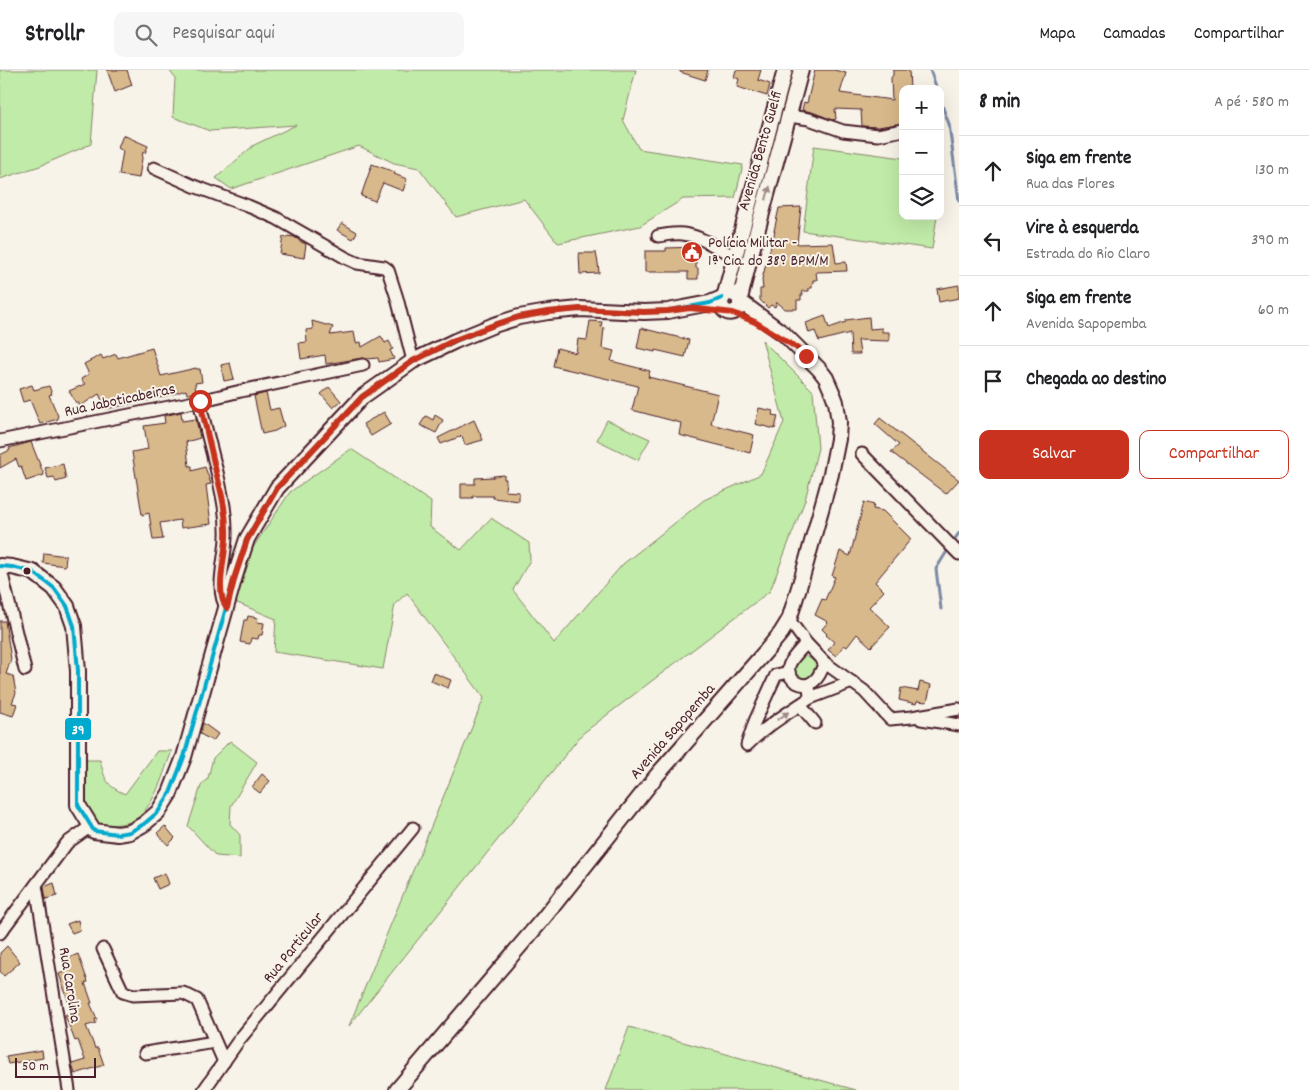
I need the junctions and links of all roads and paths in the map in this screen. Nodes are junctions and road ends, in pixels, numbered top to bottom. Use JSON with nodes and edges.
{"nodes":[{"id":1,"x":785,"y":70,"type":"edge"},
{"id":2,"x":801,"y":70,"type":"edge"},
{"id":3,"x":789,"y":116,"type":"junction"},
{"id":4,"x":899,"y":131,"type":"edge"},
{"id":5,"x":154,"y":168,"type":"dead end"},
{"id":6,"x":658,"y":236,"type":"dead end"},
{"id":7,"x":735,"y":256,"type":"junction"},
{"id":8,"x":731,"y":303,"type":"junction"},
{"id":9,"x":413,"y":361,"type":"junction"},
{"id":10,"x":363,"y":365,"type":"dead end"},
{"id":11,"x":200,"y":401,"type":"junction"},
{"id":12,"x":0,"y":441,"type":"edge"},
{"id":13,"x":862,"y":454,"type":"dead end"},
{"id":14,"x":959,"y":554,"type":"edge"},
{"id":15,"x":0,"y":566,"type":"edge"},
{"id":16,"x":227,"y":608,"type":"junction"},
{"id":17,"x":789,"y":620,"type":"junction"},
{"id":18,"x":806,"y":643,"type":"junction"},
{"id":19,"x":825,"y":662,"type":"junction"},
{"id":20,"x":25,"y":670,"type":"dead end"},
{"id":21,"x":789,"y":672,"type":"junction"},
{"id":22,"x":852,"y":682,"type":"junction"},
{"id":23,"x":809,"y":684,"type":"junction"},
{"id":24,"x":810,"y":698,"type":"junction"},
{"id":25,"x":800,"y":705,"type":"junction"},
{"id":26,"x":959,"y":709,"type":"edge"},
{"id":27,"x":912,"y":717,"type":"junction"},
{"id":28,"x":815,"y":723,"type":"dead end"},
{"id":29,"x":959,"y":725,"type":"edge"},
{"id":30,"x":91,"y":826,"type":"junction"},
{"id":31,"x":413,"y":828,"type":"dead end"},
{"id":32,"x":36,"y":885,"type":"junction"},
{"id":33,"x":0,"y":932,"type":"edge"},
{"id":34,"x":103,"y":949,"type":"dead end"},
{"id":35,"x":215,"y":1042,"type":"junction"},
{"id":36,"x":145,"y":1052,"type":"dead end"},
{"id":37,"x":224,"y":1062,"type":"junction"},
{"id":38,"x":69,"y":1090,"type":"edge"},
{"id":39,"x":204,"y":1090,"type":"edge"},
{"id":40,"x":396,"y":1090,"type":"edge"}],
"edges":[{"from":1,"to":7,"type":"main road","name":"Avenida Bento Guelfi"},
{"from":2,"to":3,"type":"main road","name":"Avenida Bento Guelfi"},
{"from":3,"to":4,"type":"street"},
{"from":8,"to":3,"type":"main road","name":"Avenida Bento Guelfi","one_way":true},
{"from":5,"to":9,"type":"street"},
{"from":6,"to":7,"type":"street"},
{"from":7,"to":8,"type":"main road","name":"Avenida Bento Guelfi"},
{"from":8,"to":9,"type":"main road"},
{"from":8,"to":17,"type":"main road","name":"Avenida Sapopemba"},
{"from":9,"to":16,"type":"main road"},
{"from":10,"to":11,"type":"street","name":"Rua Jaboticabeiras"},
{"from":11,"to":12,"type":"street","name":"Rua Jaboticabeiras"},
{"from":11,"to":16,"type":"street"},
{"from":13,"to":14,"type":"street"},
{"from":15,"to":20,"type":"street"},
{"from":15,"to":30,"type":"main road"},
{"from":16,"to":30,"type":"main road"},
{"from":17,"to":18,"type":"street"},
{"from":17,"to":40,"type":"main road","name":"Avenida Sapopemba"},
{"from":18,"to":19,"type":"street"},
{"from":18,"to":21,"type":"street"},
{"from":19,"to":22,"type":"street"},
{"from":19,"to":23,"type":"street"},
{"from":21,"to":23,"type":"street"},
{"from":21,"to":25,"type":"street","one_way":true},
{"from":22,"to":24,"type":"street"},
{"from":22,"to":27,"type":"street"},
{"from":23,"to":24,"type":"street"},
{"from":24,"to":25,"type":"street"},
{"from":25,"to":28,"type":"street"},
{"from":26,"to":27,"type":"street"},
{"from":27,"to":29,"type":"street"},
{"from":30,"to":32,"type":"street"},
{"from":31,"to":37,"type":"street","name":"Rua Particular"},
{"from":32,"to":33,"type":"street"},
{"from":32,"to":38,"type":"street","name":"Rua Carolina"},
{"from":34,"to":35,"type":"street"},
{"from":35,"to":36,"type":"street"},
{"from":35,"to":37,"type":"street"},
{"from":37,"to":39,"type":"street","name":"Rua Particular"}]}
